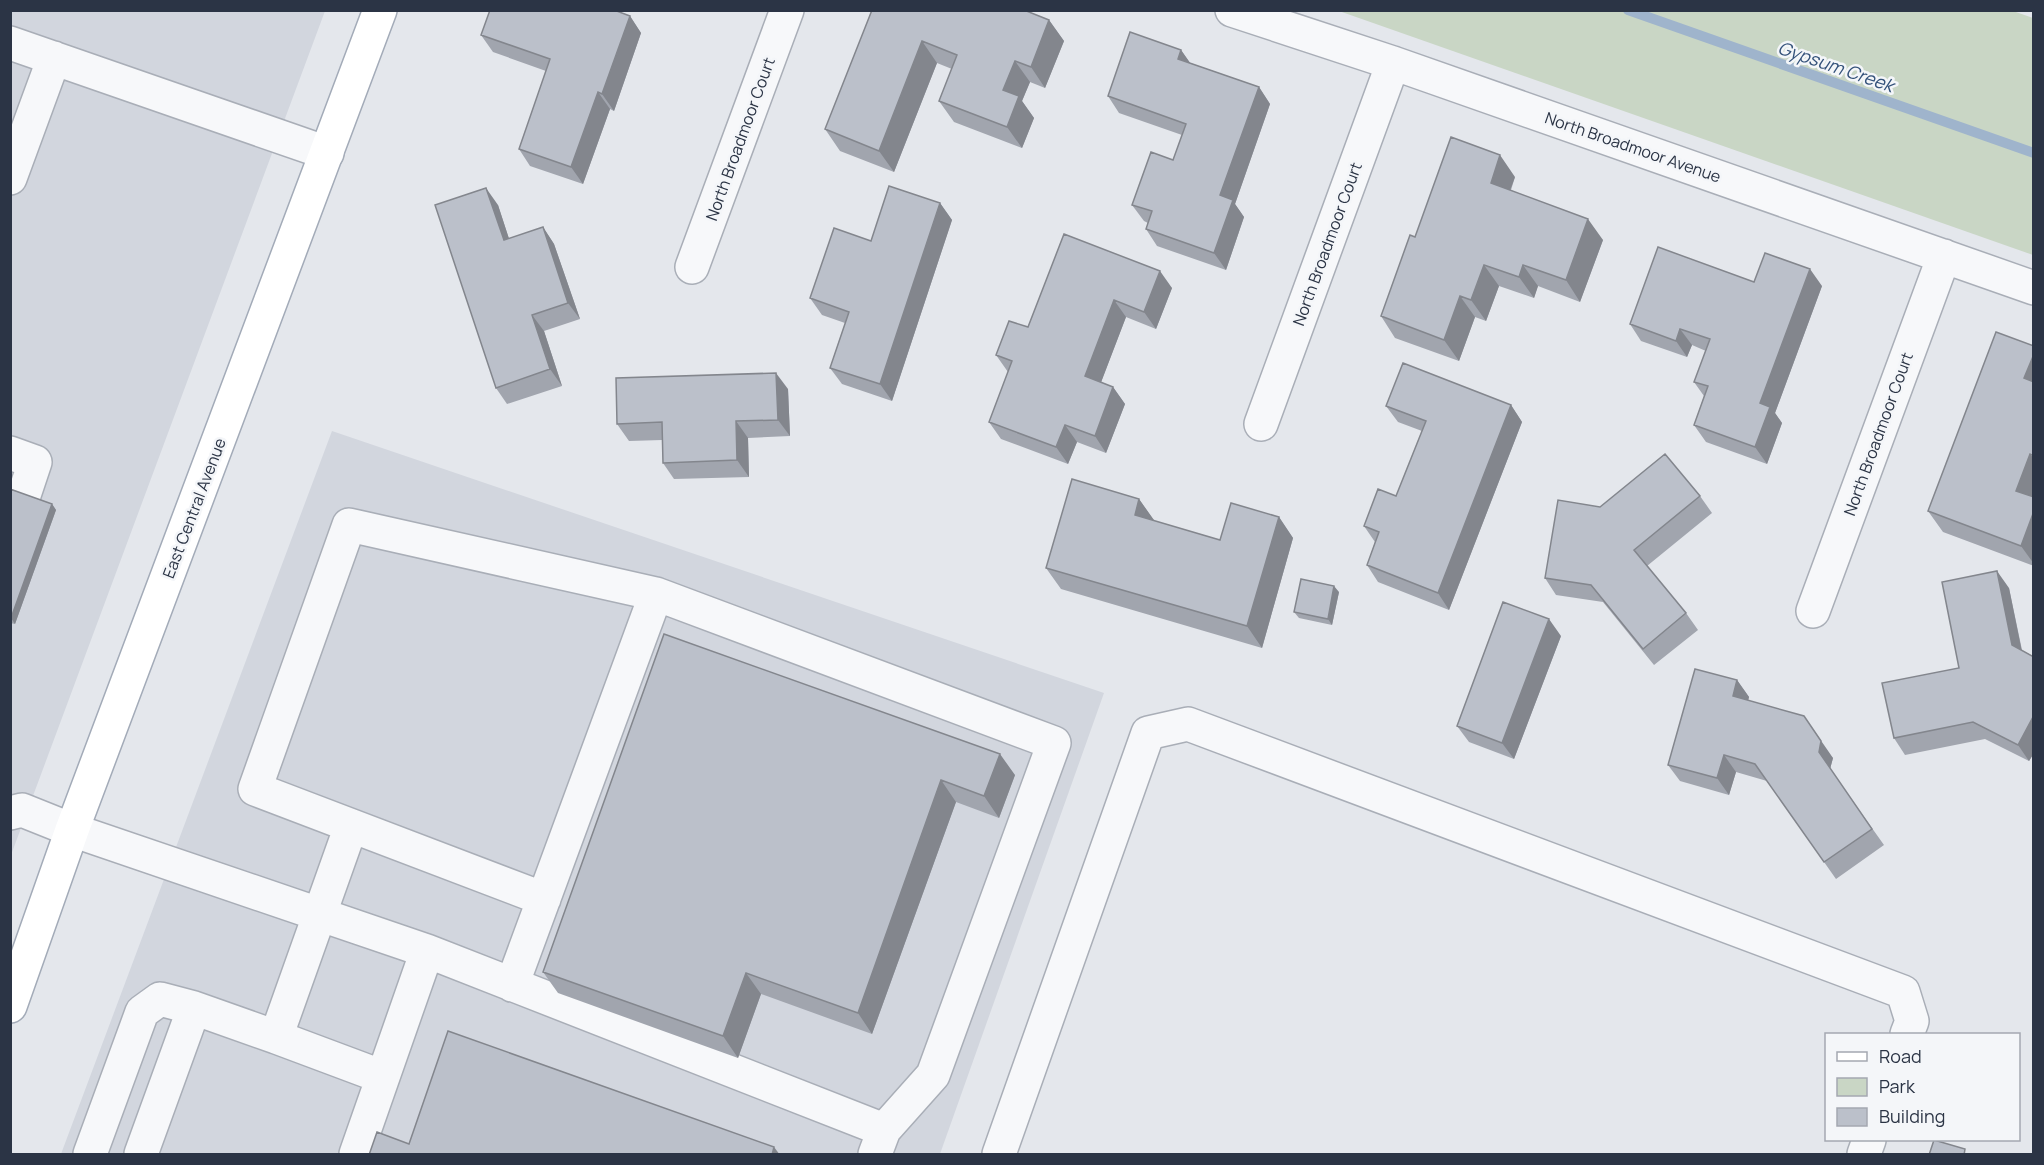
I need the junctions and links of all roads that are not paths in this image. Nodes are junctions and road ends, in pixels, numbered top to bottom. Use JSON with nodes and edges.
{"nodes":[{"id":1,"x":380,"y":10,"type":"edge"},
{"id":2,"x":787,"y":10,"type":"edge"},
{"id":3,"x":1232,"y":10,"type":"edge"},
{"id":4,"x":10,"y":43,"type":"edge"},
{"id":5,"x":54,"y":58,"type":"junction"},
{"id":6,"x":1393,"y":63,"type":"junction"},
{"id":7,"x":327,"y":153,"type":"junction"},
{"id":8,"x":10,"y":178,"type":"edge"},
{"id":9,"x":1944,"y":256,"type":"junction"},
{"id":10,"x":692,"y":267,"type":"dead end"},
{"id":11,"x":2034,"y":288,"type":"edge"},
{"id":12,"x":1261,"y":424,"type":"dead end"},
{"id":13,"x":10,"y":453,"type":"edge"},
{"id":14,"x":23,"y":498,"type":"edge"},
{"id":15,"x":656,"y":594,"type":"junction"},
{"id":16,"x":1813,"y":611,"type":"dead end"},
{"id":17,"x":14,"y":805,"type":"edge"},
{"id":18,"x":351,"y":826,"type":"junction"},
{"id":19,"x":72,"y":830,"type":"junction"},
{"id":20,"x":543,"y":899,"type":"junction"},
{"id":21,"x":320,"y":915,"type":"junction"},
{"id":22,"x":427,"y":951,"type":"junction"},
{"id":23,"x":512,"y":984,"type":"junction"},
{"id":24,"x":10,"y":1005,"type":"edge"},
{"id":25,"x":194,"y":1008,"type":"junction"},
{"id":26,"x":1908,"y":1033,"type":"edge"},
{"id":27,"x":276,"y":1037,"type":"junction"},
{"id":28,"x":383,"y":1077,"type":"junction"},
{"id":29,"x":880,"y":1142,"type":"edge"},
{"id":30,"x":90,"y":1155,"type":"edge"},
{"id":31,"x":141,"y":1155,"type":"edge"},
{"id":32,"x":356,"y":1155,"type":"edge"},
{"id":33,"x":999,"y":1155,"type":"edge"}],
"edges":[{"from":1,"to":7,"type":"main road","name":"East Central Avenue"},
{"from":2,"to":10,"type":"street","name":"North Broadmoor Court"},
{"from":3,"to":6,"type":"street","name":"North Broadmoor Avenue"},
{"from":4,"to":5,"type":"street"},
{"from":5,"to":7,"type":"street"},
{"from":5,"to":8,"type":"street"},
{"from":6,"to":9,"type":"street","name":"North Broadmoor Avenue"},
{"from":6,"to":12,"type":"street","name":"North Broadmoor Court"},
{"from":7,"to":19,"type":"main road","name":"East Central Avenue"},
{"from":9,"to":11,"type":"street","name":"North Broadmoor Avenue"},
{"from":9,"to":16,"type":"street","name":"North Broadmoor Court"},
{"from":13,"to":14,"type":"street"},
{"from":15,"to":18,"type":"street"},
{"from":15,"to":20,"type":"street"},
{"from":15,"to":29,"type":"street"},
{"from":17,"to":19,"type":"street"},
{"from":18,"to":20,"type":"street"},
{"from":18,"to":21,"type":"street"},
{"from":19,"to":21,"type":"street"},
{"from":19,"to":24,"type":"main road","name":"East Central Avenue"},
{"from":20,"to":23,"type":"street"},
{"from":21,"to":22,"type":"street"},
{"from":21,"to":27,"type":"street"},
{"from":22,"to":23,"type":"street"},
{"from":22,"to":28,"type":"street"},
{"from":23,"to":29,"type":"street"},
{"from":25,"to":27,"type":"street"},
{"from":25,"to":30,"type":"street"},
{"from":25,"to":31,"type":"street"},
{"from":26,"to":33,"type":"street"},
{"from":27,"to":28,"type":"street"},
{"from":28,"to":32,"type":"street"}]}
